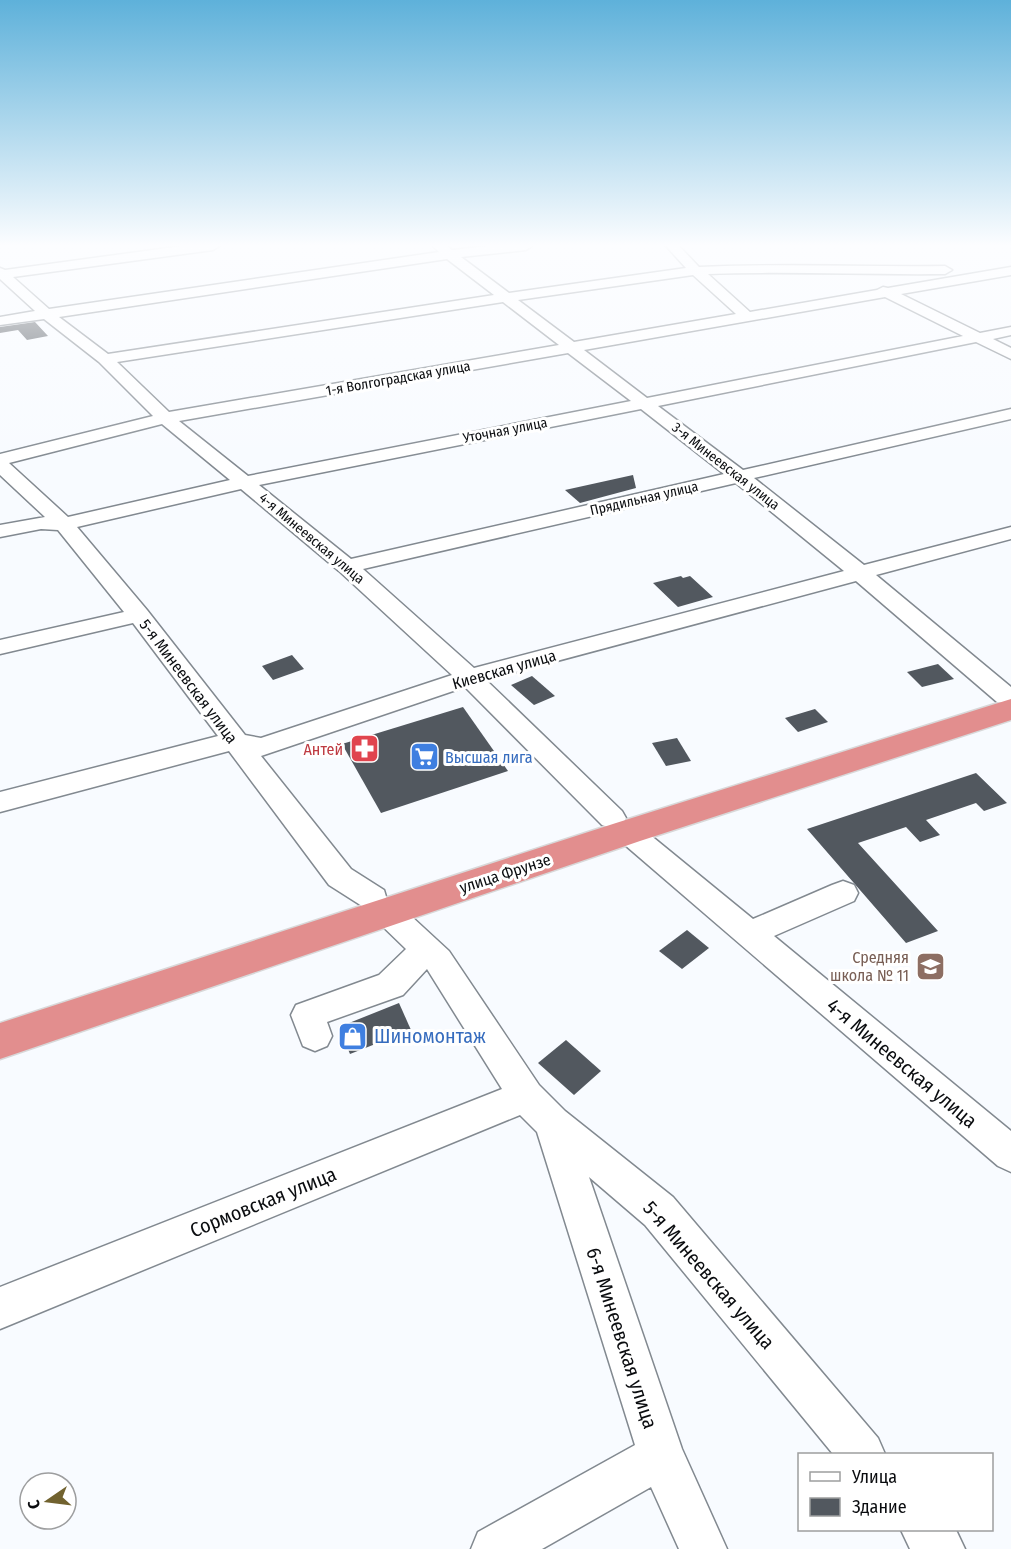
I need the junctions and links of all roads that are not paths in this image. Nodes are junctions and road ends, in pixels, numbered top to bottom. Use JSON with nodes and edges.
{"nodes":[{"id":1,"x":53,"y":318,"type":"edge"},
{"id":2,"x":370,"y":318,"type":"edge"},
{"id":3,"x":533,"y":318,"type":"edge"},
{"id":4,"x":734,"y":318,"type":"edge"},
{"id":5,"x":939,"y":318,"type":"edge"},
{"id":6,"x":1011,"y":331,"type":"edge"},
{"id":7,"x":978,"y":338,"type":"junction"},
{"id":8,"x":570,"y":349,"type":"junction"},
{"id":9,"x":1011,"y":354,"type":"edge"},
{"id":10,"x":105,"y":359,"type":"junction"},
{"id":11,"x":647,"y":404,"type":"junction"},
{"id":12,"x":1011,"y":414,"type":"edge"},
{"id":13,"x":165,"y":418,"type":"junction"},
{"id":14,"x":0,"y":460,"type":"edge"},
{"id":15,"x":0,"y":465,"type":"edge"},
{"id":16,"x":739,"y":476,"type":"junction"},
{"id":17,"x":246,"y":482,"type":"junction"},
{"id":18,"x":64,"y":524,"type":"junction"},
{"id":19,"x":0,"y":531,"type":"edge"},
{"id":20,"x":1011,"y":533,"type":"edge"},
{"id":21,"x":346,"y":566,"type":"junction"},
{"id":22,"x":860,"y":573,"type":"junction"},
{"id":23,"x":139,"y":615,"type":"junction"},
{"id":24,"x":0,"y":647,"type":"edge"},
{"id":25,"x":469,"y":677,"type":"junction"},
{"id":26,"x":1010,"y":700,"type":"edge"},
{"id":27,"x":234,"y":741,"type":"junction"},
{"id":28,"x":0,"y":801,"type":"edge"},
{"id":29,"x":620,"y":825,"type":"junction"},
{"id":30,"x":843,"y":893,"type":"dead end"},
{"id":31,"x":380,"y":905,"type":"junction"},
{"id":32,"x":749,"y":934,"type":"junction"},
{"id":33,"x":426,"y":949,"type":"junction"},
{"id":34,"x":0,"y":1020,"type":"edge"},
{"id":35,"x":315,"y":1036,"type":"dead end"},
{"id":36,"x":0,"y":1041,"type":"edge"},
{"id":37,"x":539,"y":1109,"type":"junction"},
{"id":38,"x":1011,"y":1154,"type":"edge"},
{"id":39,"x":0,"y":1308,"type":"edge"},
{"id":40,"x":860,"y":1453,"type":"edge"},
{"id":41,"x":661,"y":1456,"type":"junction"},
{"id":42,"x":926,"y":1531,"type":"edge"},
{"id":43,"x":495,"y":1549,"type":"edge"},
{"id":44,"x":703,"y":1549,"type":"edge"},
{"id":45,"x":941,"y":1549,"type":"edge"}],
"edges":[{"from":1,"to":10,"type":"street","name":"4-я Минеевская улица"},
{"from":2,"to":10,"type":"street"},
{"from":3,"to":8,"type":"street","name":"3-я Минеевская улица"},
{"from":4,"to":8,"type":"street","name":"1-я Волгоградская улица"},
{"from":5,"to":7,"type":"street"},
{"from":6,"to":7,"type":"street","name":"Уточная улица"},
{"from":7,"to":9,"type":"street"},
{"from":7,"to":11,"type":"street","name":"Уточная улица"},
{"from":8,"to":11,"type":"street","name":"3-я Минеевская улица"},
{"from":8,"to":13,"type":"street","name":"1-я Волгоградская улица"},
{"from":10,"to":13,"type":"street","name":"4-я Минеевская улица"},
{"from":11,"to":16,"type":"street","name":"3-я Минеевская улица"},
{"from":11,"to":17,"type":"street","name":"Уточная улица"},
{"from":12,"to":16,"type":"street","name":"Прядильная улица"},
{"from":13,"to":14,"type":"street","name":"1-я Волгоградская улица"},
{"from":13,"to":17,"type":"street","name":"4-я Минеевская улица"},
{"from":15,"to":18,"type":"street","name":"5-я Минеевская улица"},
{"from":16,"to":21,"type":"street","name":"Прядильная улица"},
{"from":16,"to":22,"type":"street","name":"3-я Минеевская улица"},
{"from":17,"to":18,"type":"street","name":"Уточная улица"},
{"from":17,"to":21,"type":"street","name":"4-я Минеевская улица"},
{"from":18,"to":19,"type":"street","name":"Уточная улица"},
{"from":18,"to":23,"type":"street","name":"5-я Минеевская улица"},
{"from":20,"to":22,"type":"street","name":"Киевская улица"},
{"from":21,"to":25,"type":"street","name":"4-я Минеевская улица"},
{"from":22,"to":25,"type":"street","name":"Киевская улица"},
{"from":22,"to":26,"type":"street","name":"3-я Минеевская улица"},
{"from":23,"to":24,"type":"street"},
{"from":23,"to":27,"type":"street","name":"5-я Минеевская улица"},
{"from":25,"to":27,"type":"street","name":"Киевская улица"},
{"from":25,"to":29,"type":"street","name":"4-я Минеевская улица"},
{"from":26,"to":29,"type":"highway","name":"улица Фрунзе"},
{"from":27,"to":28,"type":"street","name":"Киевская улица"},
{"from":27,"to":31,"type":"street","name":"5-я Минеевская улица"},
{"from":29,"to":31,"type":"highway","name":"улица Фрунзе"},
{"from":29,"to":32,"type":"street","name":"4-я Минеевская улица"},
{"from":30,"to":32,"type":"street"},
{"from":31,"to":33,"type":"street","name":"5-я Минеевская улица"},
{"from":31,"to":34,"type":"highway","name":"улица Фрунзе"},
{"from":31,"to":36,"type":"highway","name":"улица Фрунзе"},
{"from":32,"to":38,"type":"street","name":"4-я Минеевская улица"},
{"from":33,"to":35,"type":"street"},
{"from":33,"to":37,"type":"street","name":"5-я Минеевская улица"},
{"from":37,"to":39,"type":"street","name":"Сормовская улица"},
{"from":37,"to":40,"type":"street","name":"5-я Минеевская улица"},
{"from":37,"to":41,"type":"street","name":"6-я Минеевская улица"},
{"from":41,"to":43,"type":"street"},
{"from":41,"to":44,"type":"street","name":"6-я Минеевская улица"},
{"from":42,"to":45,"type":"street"}]}
